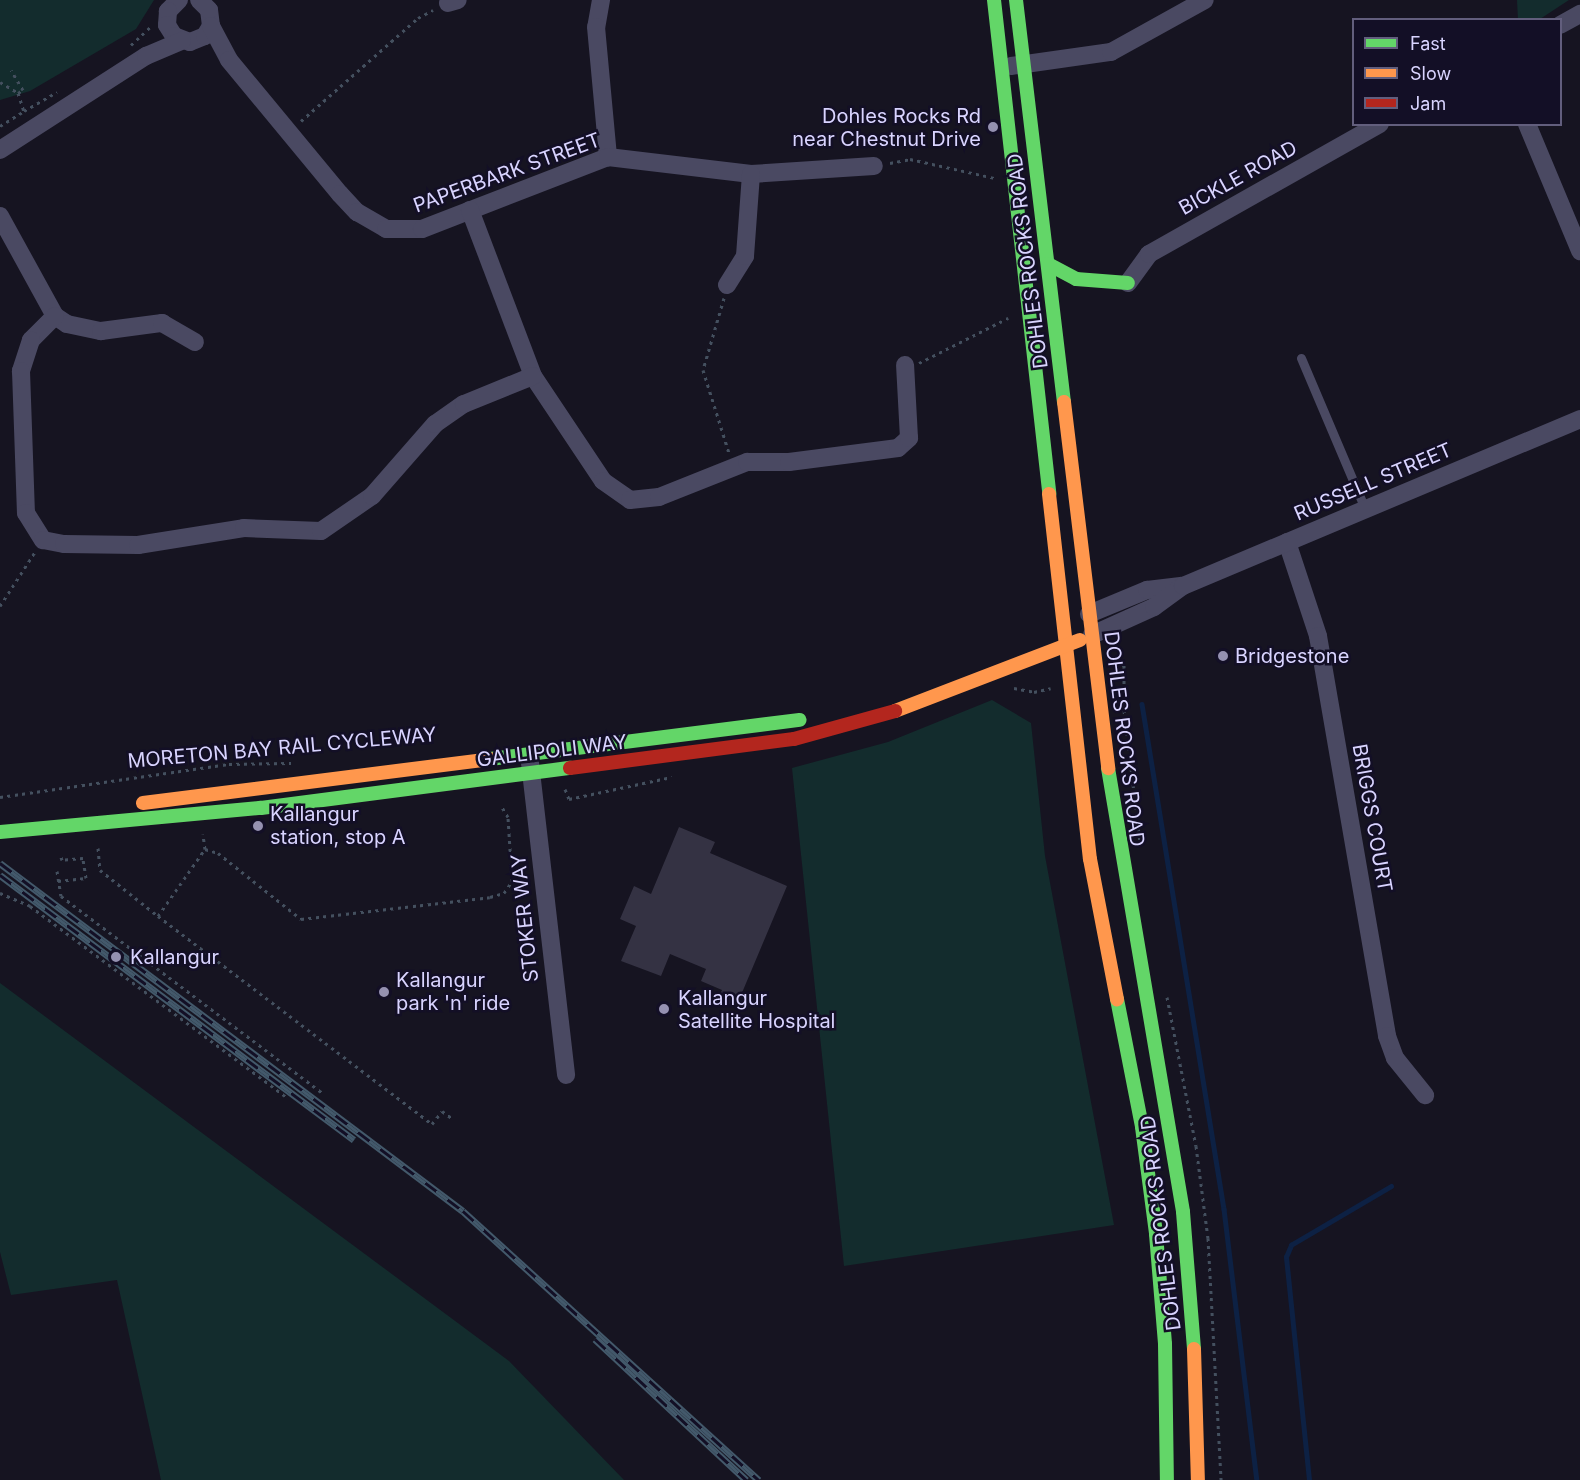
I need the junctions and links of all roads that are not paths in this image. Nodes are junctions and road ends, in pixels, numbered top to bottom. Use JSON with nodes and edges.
{"nodes":[{"id":1,"x":178,"y":0,"type":"edge"},
{"id":2,"x":601,"y":0,"type":"edge"},
{"id":3,"x":994,"y":0,"type":"edge"},
{"id":4,"x":1016,"y":0,"type":"edge"},
{"id":5,"x":1205,"y":0,"type":"edge"},
{"id":6,"x":208,"y":9,"type":"edge"},
{"id":7,"x":1580,"y":14,"type":"edge"},
{"id":8,"x":161,"y":21,"type":"junction"},
{"id":9,"x":1562,"y":24,"type":"edge"},
{"id":10,"x":188,"y":41,"type":"junction"},
{"id":11,"x":146,"y":56,"type":"junction"},
{"id":12,"x":229,"y":60,"type":"junction"},
{"id":13,"x":1024,"y":65,"type":"junction"},
{"id":14,"x":1002,"y":68,"type":"junction"},
{"id":15,"x":1376,"y":126,"type":"edge"},
{"id":16,"x":1528,"y":126,"type":"edge"},
{"id":17,"x":0,"y":150,"type":"edge"},
{"id":18,"x":608,"y":157,"type":"junction"},
{"id":19,"x":874,"y":166,"type":"road end"},
{"id":20,"x":751,"y":174,"type":"junction"},
{"id":21,"x":470,"y":210,"type":"junction"},
{"id":22,"x":0,"y":216,"type":"edge"},
{"id":23,"x":1580,"y":251,"type":"edge"},
{"id":24,"x":1048,"y":264,"type":"junction"},
{"id":25,"x":1128,"y":283,"type":"joint"},
{"id":26,"x":727,"y":285,"type":"road end"},
{"id":27,"x":56,"y":316,"type":"junction"},
{"id":28,"x":195,"y":342,"type":"dead end"},
{"id":29,"x":1301,"y":358,"type":"dead end"},
{"id":30,"x":905,"y":365,"type":"road end"},
{"id":31,"x":533,"y":376,"type":"junction"},
{"id":32,"x":1580,"y":419,"type":"edge"},
{"id":33,"x":1365,"y":509,"type":"junction"},
{"id":34,"x":1287,"y":542,"type":"junction"},
{"id":35,"x":1183,"y":586,"type":"junction"},
{"id":36,"x":1089,"y":614,"type":"junction"},
{"id":37,"x":1062,"y":628,"type":"junction"},
{"id":38,"x":1045,"y":635,"type":"dead end"},
{"id":39,"x":1092,"y":635,"type":"junction"},
{"id":40,"x":1065,"y":646,"type":"junction"},
{"id":41,"x":1016,"y":647,"type":"dead end"},
{"id":42,"x":529,"y":756,"type":"junction"},
{"id":43,"x":531,"y":774,"type":"junction"},
{"id":44,"x":0,"y":820,"type":"edge"},
{"id":45,"x":0,"y":832,"type":"edge"},
{"id":46,"x":567,"y":1075,"type":"dead end"},
{"id":47,"x":1425,"y":1095,"type":"dead end"},
{"id":48,"x":1167,"y":1480,"type":"edge"},
{"id":49,"x":1198,"y":1480,"type":"edge"}],
"edges":[{"from":1,"to":8,"type":"street"},
{"from":2,"to":18,"type":"street"},
{"from":3,"to":14,"type":"main road","name":"DOHLES ROCKS ROAD"},
{"from":4,"to":13,"type":"main road","name":"DOHLES ROCKS ROAD"},
{"from":5,"to":13,"type":"street"},
{"from":6,"to":10,"type":"street"},
{"from":6,"to":12,"type":"street","name":"PAPERBARK STREET"},
{"from":7,"to":9,"type":"street"},
{"from":8,"to":10,"type":"street","name":"PAPERBARK STREET"},
{"from":8,"to":11,"type":"street"},
{"from":10,"to":11,"type":"street"},
{"from":10,"to":12,"type":"street","name":"PAPERBARK STREET"},
{"from":11,"to":17,"type":"street"},
{"from":12,"to":21,"type":"street","name":"PAPERBARK STREET"},
{"from":13,"to":14,"type":"street"},
{"from":13,"to":24,"type":"main road","name":"DOHLES ROCKS ROAD"},
{"from":14,"to":37,"type":"main road","name":"DOHLES ROCKS ROAD"},
{"from":15,"to":25,"type":"street","name":"BICKLE ROAD"},
{"from":16,"to":23,"type":"street"},
{"from":18,"to":20,"type":"street","name":"PAPERBARK STREET"},
{"from":18,"to":21,"type":"street","name":"PAPERBARK STREET"},
{"from":19,"to":20,"type":"street","name":"PAPERBARK STREET"},
{"from":20,"to":26,"type":"street"},
{"from":21,"to":31,"type":"street"},
{"from":22,"to":27,"type":"street"},
{"from":24,"to":25,"type":"main road"},
{"from":24,"to":36,"type":"main road","name":"DOHLES ROCKS ROAD"},
{"from":27,"to":28,"type":"street"},
{"from":27,"to":31,"type":"street"},
{"from":29,"to":33,"type":"lane"},
{"from":30,"to":31,"type":"street"},
{"from":32,"to":33,"type":"street","name":"RUSSELL STREET"},
{"from":33,"to":34,"type":"street","name":"RUSSELL STREET"},
{"from":34,"to":35,"type":"street","name":"RUSSELL STREET"},
{"from":34,"to":47,"type":"street","name":"BRIGGS COURT"},
{"from":35,"to":36,"type":"street","name":"RUSSELL STREET"},
{"from":35,"to":39,"type":"street","name":"RUSSELL STREET"},
{"from":36,"to":37,"type":"main road"},
{"from":36,"to":39,"type":"main road","name":"DOHLES ROCKS ROAD"},
{"from":37,"to":38,"type":"main road"},
{"from":37,"to":40,"type":"main road","name":"DOHLES ROCKS ROAD"},
{"from":39,"to":40,"type":"main road","name":"GALLIPOLI WAY"},
{"from":39,"to":49,"type":"main road","name":"DOHLES ROCKS ROAD"},
{"from":40,"to":43,"type":"main road","name":"GALLIPOLI WAY"},
{"from":40,"to":48,"type":"main road","name":"DOHLES ROCKS ROAD"},
{"from":41,"to":42,"type":"main road","name":"GALLIPOLI WAY"},
{"from":42,"to":43,"type":"street","name":"STOKER WAY"},
{"from":42,"to":44,"type":"main road","name":"GALLIPOLI WAY"},
{"from":43,"to":45,"type":"main road","name":"GALLIPOLI WAY"},
{"from":43,"to":46,"type":"street","name":"STOKER WAY"}]}
